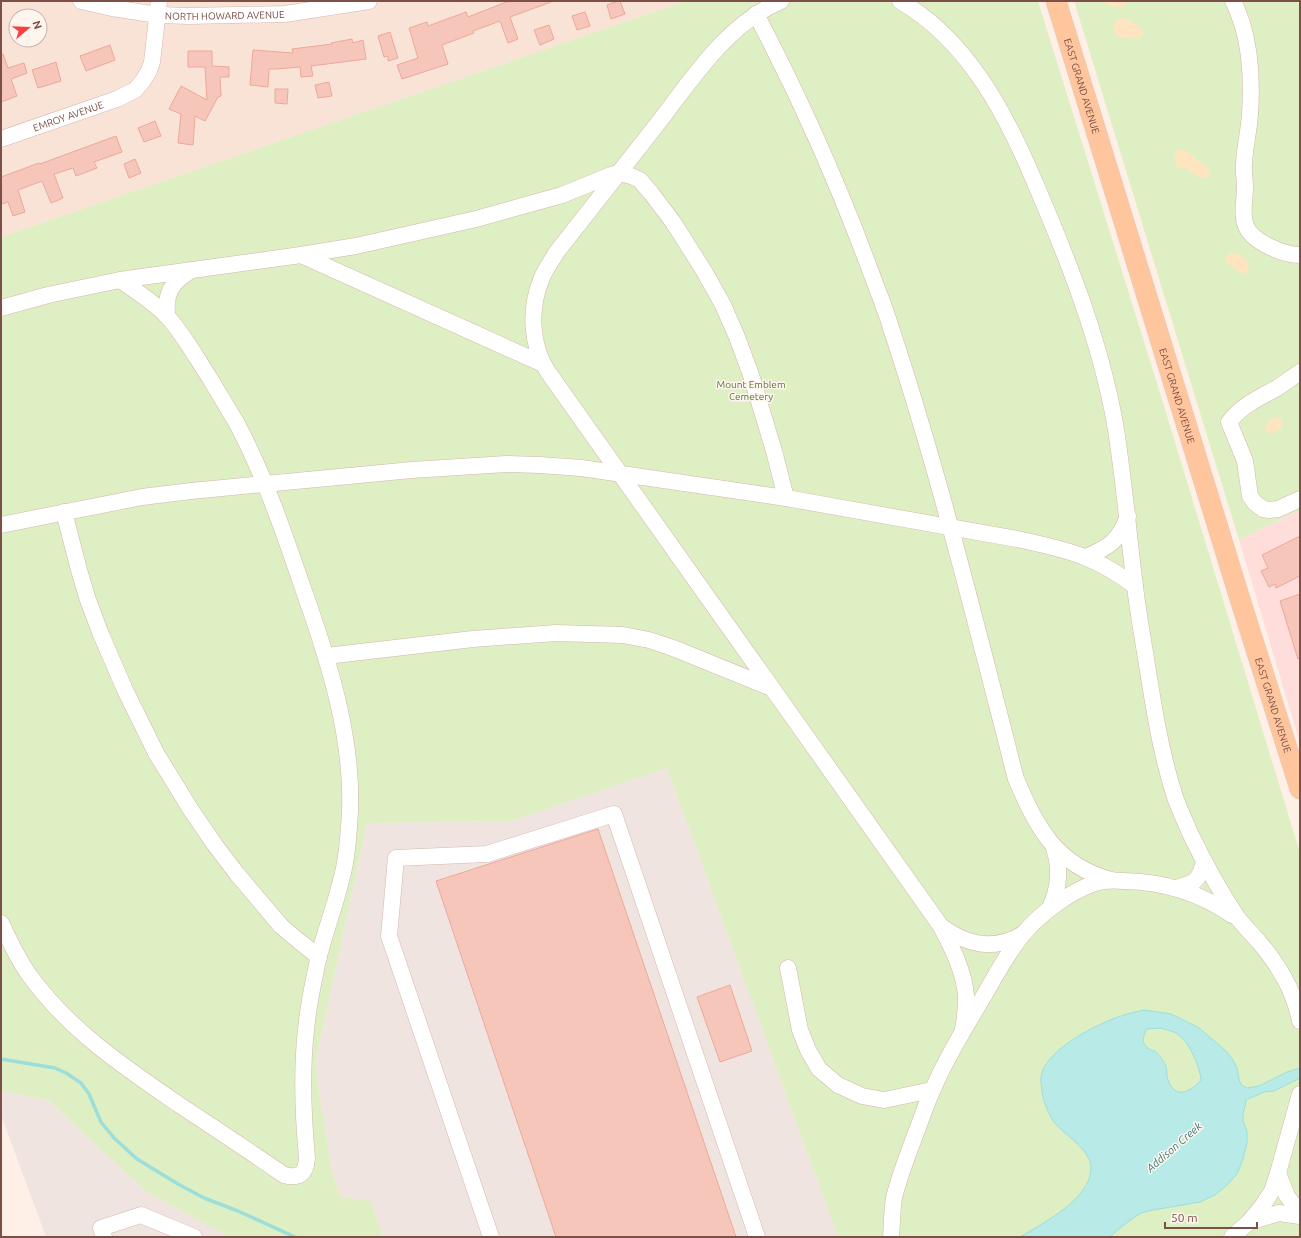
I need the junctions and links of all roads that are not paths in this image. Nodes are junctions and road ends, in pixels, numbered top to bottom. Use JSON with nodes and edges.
{"nodes":[{"id":1,"x":81,"y":1,"type":"edge"},
{"id":2,"x":369,"y":1,"type":"edge"},
{"id":3,"x":780,"y":1,"type":"edge"},
{"id":4,"x":900,"y":1,"type":"edge"},
{"id":5,"x":1056,"y":1,"type":"edge"},
{"id":6,"x":1233,"y":1,"type":"edge"},
{"id":7,"x":159,"y":8,"type":"edge"},
{"id":8,"x":756,"y":14,"type":"junction"},
{"id":9,"x":1,"y":139,"type":"edge"},
{"id":10,"x":619,"y":173,"type":"junction"},
{"id":11,"x":301,"y":255,"type":"junction"},
{"id":12,"x":1300,"y":255,"type":"edge"},
{"id":13,"x":190,"y":271,"type":"junction"},
{"id":14,"x":120,"y":280,"type":"junction"},
{"id":15,"x":1,"y":308,"type":"edge"},
{"id":16,"x":167,"y":316,"type":"junction"},
{"id":17,"x":543,"y":364,"type":"junction"},
{"id":18,"x":1300,"y":372,"type":"edge"},
{"id":19,"x":620,"y":474,"type":"junction"},
{"id":20,"x":265,"y":483,"type":"junction"},
{"id":21,"x":786,"y":498,"type":"junction"},
{"id":22,"x":1300,"y":499,"type":"edge"},
{"id":23,"x":64,"y":512,"type":"junction"},
{"id":24,"x":1128,"y":516,"type":"junction"},
{"id":25,"x":1,"y":525,"type":"edge"},
{"id":26,"x":950,"y":528,"type":"junction"},
{"id":27,"x":1086,"y":557,"type":"junction"},
{"id":28,"x":1135,"y":586,"type":"junction"},
{"id":29,"x":326,"y":656,"type":"junction"},
{"id":30,"x":772,"y":688,"type":"junction"},
{"id":31,"x":1299,"y":785,"type":"edge"},
{"id":32,"x":1054,"y":848,"type":"junction"},
{"id":33,"x":1204,"y":863,"type":"junction"},
{"id":34,"x":1111,"y":880,"type":"junction"},
{"id":35,"x":1176,"y":888,"type":"junction"},
{"id":36,"x":1050,"y":908,"type":"junction"},
{"id":37,"x":1240,"y":920,"type":"junction"},
{"id":38,"x":1,"y":923,"type":"edge"},
{"id":39,"x":940,"y":925,"type":"junction"},
{"id":40,"x":1023,"y":934,"type":"junction"},
{"id":41,"x":319,"y":957,"type":"junction"},
{"id":42,"x":788,"y":968,"type":"dead end"},
{"id":43,"x":1300,"y":1022,"type":"edge"},
{"id":44,"x":963,"y":1030,"type":"junction"},
{"id":45,"x":932,"y":1090,"type":"junction"},
{"id":46,"x":1300,"y":1094,"type":"edge"},
{"id":47,"x":1278,"y":1173,"type":"junction"},
{"id":48,"x":1300,"y":1215,"type":"edge"},
{"id":49,"x":1249,"y":1222,"type":"junction"},
{"id":50,"x":104,"y":1237,"type":"edge"},
{"id":51,"x":194,"y":1237,"type":"edge"},
{"id":52,"x":491,"y":1237,"type":"edge"},
{"id":53,"x":757,"y":1237,"type":"edge"},
{"id":54,"x":891,"y":1237,"type":"edge"},
{"id":55,"x":1232,"y":1237,"type":"edge"}],
"edges":[{"from":1,"to":7,"type":"street","name":"NORTH HOWARD AVENUE"},
{"from":2,"to":7,"type":"street","name":"NORTH HOWARD AVENUE"},
{"from":3,"to":8,"type":"street"},
{"from":4,"to":24,"type":"street"},
{"from":5,"to":31,"type":"main road","name":"EAST GRAND AVENUE"},
{"from":6,"to":12,"type":"street"},
{"from":7,"to":9,"type":"street","name":"EMROY AVENUE"},
{"from":8,"to":10,"type":"street"},
{"from":8,"to":26,"type":"street"},
{"from":10,"to":11,"type":"street"},
{"from":10,"to":17,"type":"street"},
{"from":10,"to":21,"type":"street"},
{"from":11,"to":13,"type":"street"},
{"from":11,"to":17,"type":"street"},
{"from":13,"to":14,"type":"street"},
{"from":13,"to":16,"type":"street"},
{"from":14,"to":15,"type":"street"},
{"from":14,"to":16,"type":"street"},
{"from":16,"to":20,"type":"street"},
{"from":17,"to":19,"type":"street"},
{"from":18,"to":22,"type":"street"},
{"from":19,"to":20,"type":"street"},
{"from":19,"to":21,"type":"street"},
{"from":19,"to":30,"type":"street"},
{"from":20,"to":23,"type":"street"},
{"from":20,"to":29,"type":"street"},
{"from":21,"to":26,"type":"street"},
{"from":23,"to":25,"type":"street"},
{"from":23,"to":41,"type":"street"},
{"from":24,"to":27,"type":"street"},
{"from":24,"to":28,"type":"street"},
{"from":26,"to":27,"type":"street"},
{"from":26,"to":32,"type":"street"},
{"from":27,"to":28,"type":"street"},
{"from":28,"to":33,"type":"street"},
{"from":29,"to":30,"type":"street"},
{"from":29,"to":41,"type":"street"},
{"from":30,"to":39,"type":"street"},
{"from":32,"to":34,"type":"street"},
{"from":32,"to":36,"type":"street"},
{"from":33,"to":35,"type":"street"},
{"from":33,"to":37,"type":"street"},
{"from":34,"to":35,"type":"street"},
{"from":34,"to":36,"type":"street"},
{"from":35,"to":37,"type":"street"},
{"from":36,"to":40,"type":"street"},
{"from":37,"to":43,"type":"street"},
{"from":38,"to":41,"type":"street"},
{"from":39,"to":40,"type":"street"},
{"from":39,"to":44,"type":"street"},
{"from":40,"to":44,"type":"street"},
{"from":42,"to":45,"type":"street"},
{"from":44,"to":45,"type":"street"},
{"from":45,"to":54,"type":"street"},
{"from":46,"to":47,"type":"street"},
{"from":47,"to":48,"type":"street"},
{"from":47,"to":49,"type":"street"},
{"from":48,"to":49,"type":"street"},
{"from":49,"to":55,"type":"street"},
{"from":50,"to":51,"type":"street"},
{"from":52,"to":53,"type":"street"}]}
